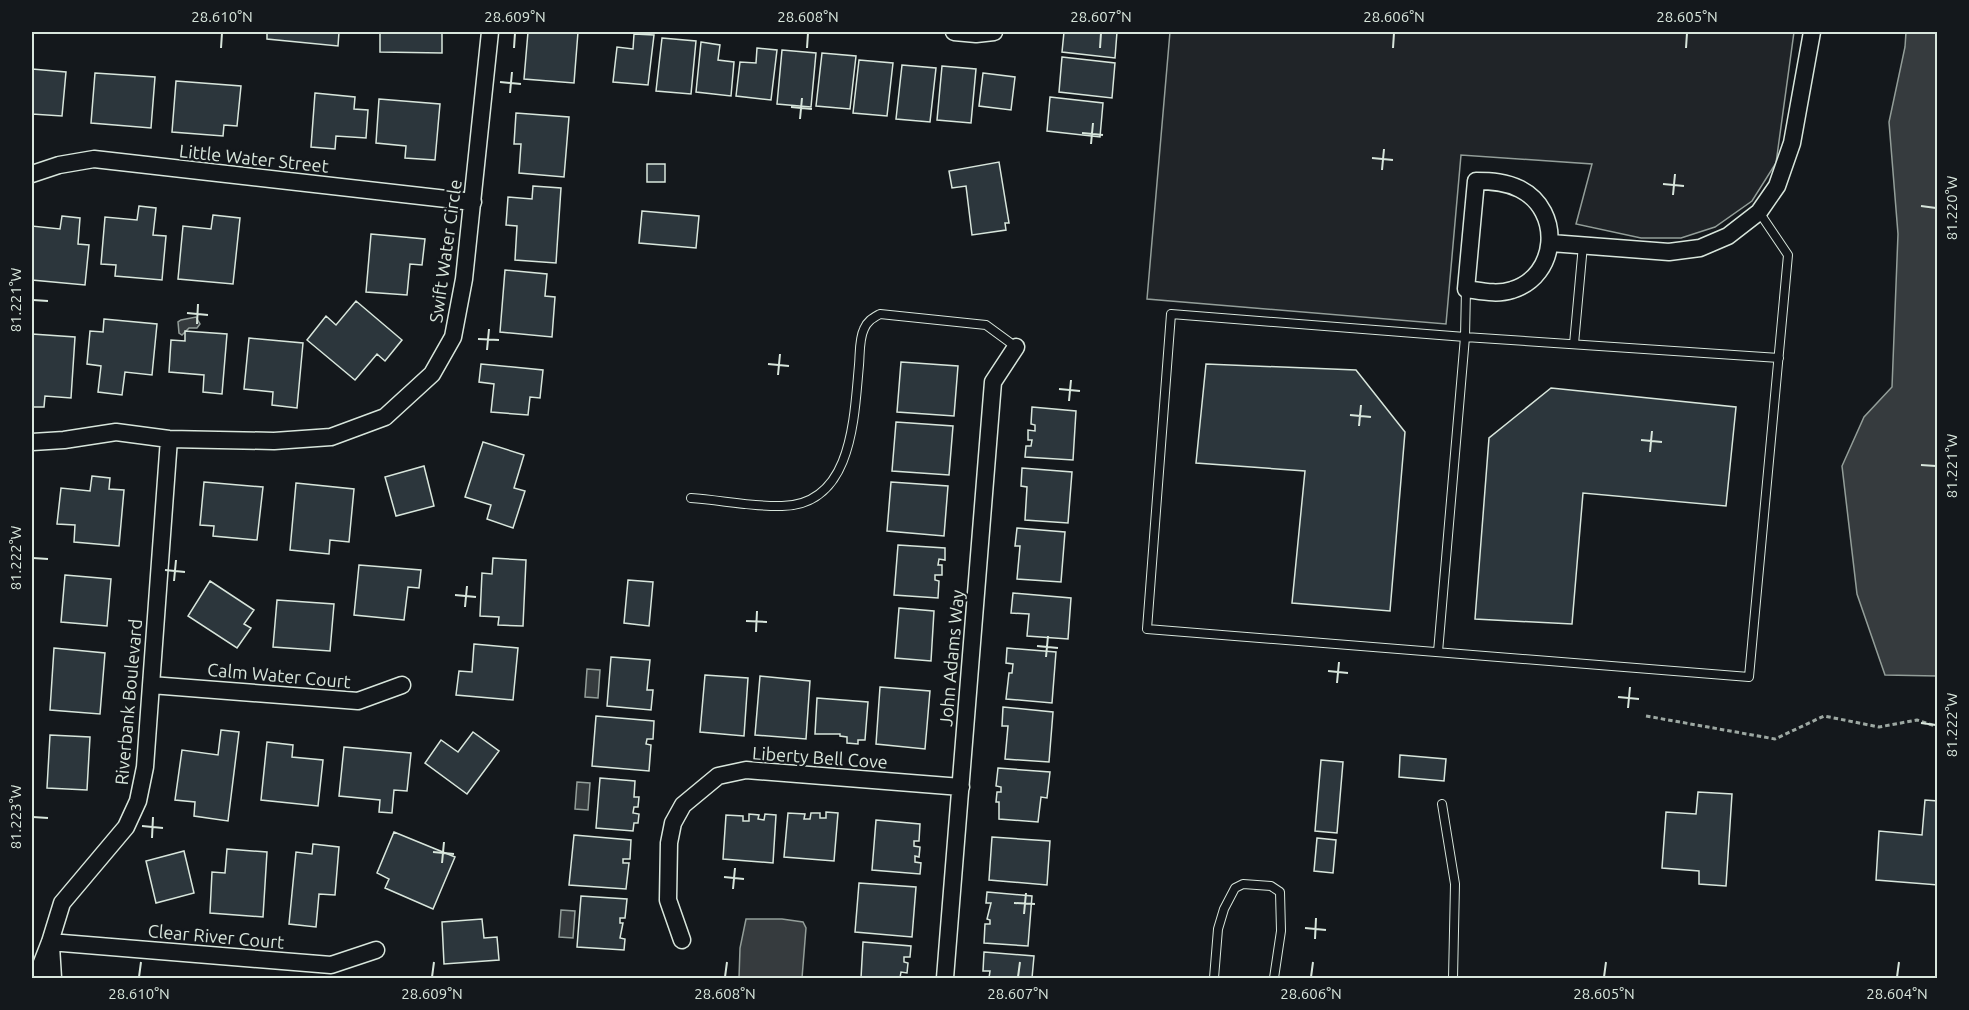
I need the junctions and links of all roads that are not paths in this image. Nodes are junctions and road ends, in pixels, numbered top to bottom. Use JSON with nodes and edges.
{"nodes":[{"id":1,"x":490,"y":32,"type":"edge"},
{"id":2,"x":954,"y":32,"type":"edge"},
{"id":3,"x":994,"y":32,"type":"edge"},
{"id":4,"x":1812,"y":32,"type":"edge"},
{"id":5,"x":32,"y":174,"type":"edge"},
{"id":6,"x":473,"y":202,"type":"junction"},
{"id":7,"x":1759,"y":212,"type":"junction"},
{"id":8,"x":1551,"y":243,"type":"junction"},
{"id":9,"x":1583,"y":245,"type":"junction"},
{"id":10,"x":1466,"y":289,"type":"junction"},
{"id":11,"x":1465,"y":337,"type":"junction"},
{"id":12,"x":1574,"y":344,"type":"junction"},
{"id":13,"x":1016,"y":347,"type":"joint"},
{"id":14,"x":1779,"y":358,"type":"junction"},
{"id":15,"x":169,"y":439,"type":"junction"},
{"id":16,"x":32,"y":442,"type":"edge"},
{"id":17,"x":691,"y":498,"type":"dead end"},
{"id":18,"x":1438,"y":652,"type":"junction"},
{"id":19,"x":151,"y":685,"type":"junction"},
{"id":20,"x":402,"y":685,"type":"dead end"},
{"id":21,"x":960,"y":788,"type":"junction"},
{"id":22,"x":1442,"y":804,"type":"dead end"},
{"id":23,"x":682,"y":940,"type":"dead end"},
{"id":24,"x":51,"y":942,"type":"junction"},
{"id":25,"x":376,"y":950,"type":"dead end"},
{"id":26,"x":36,"y":978,"type":"edge"},
{"id":27,"x":53,"y":978,"type":"edge"},
{"id":28,"x":945,"y":978,"type":"edge"},
{"id":29,"x":1214,"y":978,"type":"edge"},
{"id":30,"x":1274,"y":978,"type":"edge"},
{"id":31,"x":1453,"y":978,"type":"edge"}],
"edges":[{"from":1,"to":6,"type":"street","name":"Swift Water Circle"},
{"from":2,"to":3,"type":"street"},
{"from":4,"to":7,"type":"street"},
{"from":5,"to":6,"type":"street","name":"Little Water Street"},
{"from":6,"to":15,"type":"street","name":"Swift Water Circle"},
{"from":7,"to":9,"type":"street"},
{"from":7,"to":14,"type":"lane"},
{"from":8,"to":9,"type":"street"},
{"from":8,"to":10,"type":"street"},
{"from":8,"to":10,"type":"street"},
{"from":9,"to":12,"type":"lane"},
{"from":10,"to":11,"type":"lane"},
{"from":11,"to":12,"type":"lane"},
{"from":11,"to":18,"type":"lane"},
{"from":11,"to":18,"type":"lane"},
{"from":12,"to":14,"type":"lane"},
{"from":13,"to":17,"type":"lane"},
{"from":13,"to":21,"type":"street","name":"John Adams Way"},
{"from":14,"to":18,"type":"lane"},
{"from":15,"to":16,"type":"street","name":"Swift Water Circle"},
{"from":15,"to":19,"type":"street","name":"Riverbank Boulevard"},
{"from":19,"to":20,"type":"street","name":"Calm Water Court"},
{"from":19,"to":24,"type":"street","name":"Riverbank Boulevard"},
{"from":21,"to":23,"type":"street","name":"Liberty Bell Cove"},
{"from":21,"to":28,"type":"street","name":"John Adams Way"},
{"from":22,"to":31,"type":"lane"},
{"from":24,"to":25,"type":"street","name":"Clear River Court"},
{"from":24,"to":26,"type":"street","name":"Riverbank Boulevard"},
{"from":24,"to":27,"type":"street","name":"Riverbank Boulevard"},
{"from":29,"to":30,"type":"lane"}]}
